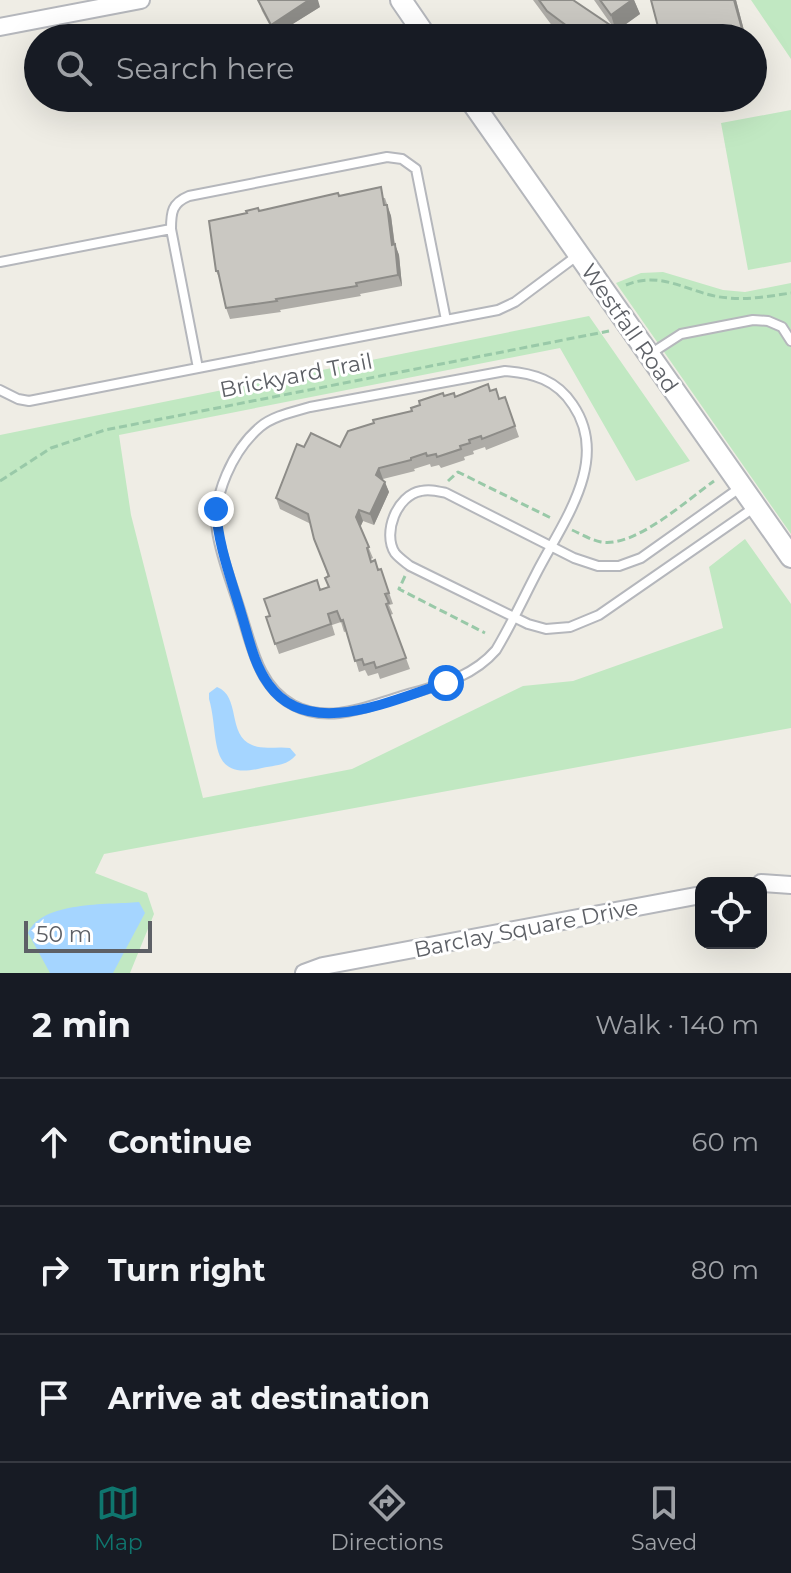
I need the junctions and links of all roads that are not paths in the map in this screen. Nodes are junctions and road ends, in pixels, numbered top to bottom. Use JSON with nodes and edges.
{"nodes":[{"id":1,"x":141,"y":0,"type":"edge"},
{"id":2,"x":401,"y":0,"type":"edge"},
{"id":3,"x":417,"y":24,"type":"edge"},
{"id":4,"x":0,"y":27,"type":"edge"},
{"id":5,"x":479,"y":112,"type":"edge"},
{"id":6,"x":171,"y":229,"type":"junction"},
{"id":7,"x":579,"y":254,"type":"junction"},
{"id":8,"x":0,"y":262,"type":"edge"},
{"id":9,"x":446,"y":320,"type":"junction"},
{"id":10,"x":791,"y":341,"type":"edge"},
{"id":11,"x":649,"y":354,"type":"junction"},
{"id":12,"x":198,"y":368,"type":"junction"},
{"id":13,"x":0,"y":390,"type":"edge"},
{"id":14,"x":741,"y":487,"type":"junction"},
{"id":15,"x":755,"y":507,"type":"junction"},
{"id":16,"x":550,"y":548,"type":"junction"},
{"id":17,"x":791,"y":557,"type":"edge"},
{"id":18,"x":515,"y":618,"type":"junction"},
{"id":19,"x":767,"y":883,"type":"edge"},
{"id":20,"x":791,"y":885,"type":"edge"},
{"id":21,"x":695,"y":896,"type":"edge"},
{"id":22,"x":304,"y":973,"type":"edge"}],
"edges":[{"from":1,"to":4,"type":"street"},
{"from":2,"to":3,"type":"street"},
{"from":5,"to":7,"type":"street","name":"Westfall Road"},
{"from":6,"to":8,"type":"lane"},
{"from":6,"to":9,"type":"lane"},
{"from":6,"to":12,"type":"lane"},
{"from":7,"to":9,"type":"lane"},
{"from":7,"to":11,"type":"street","name":"Westfall Road"},
{"from":9,"to":12,"type":"lane"},
{"from":10,"to":11,"type":"lane"},
{"from":11,"to":14,"type":"street","name":"Westfall Road"},
{"from":12,"to":13,"type":"lane"},
{"from":14,"to":15,"type":"street","name":"Westfall Road"},
{"from":14,"to":16,"type":"lane"},
{"from":15,"to":17,"type":"street","name":"Westfall Road"},
{"from":15,"to":18,"type":"lane"},
{"from":16,"to":18,"type":"lane"},
{"from":16,"to":18,"type":"lane"},
{"from":16,"to":18,"type":"lane"},
{"from":19,"to":20,"type":"street"},
{"from":21,"to":22,"type":"street","name":"Barclay Square Drive"}]}
